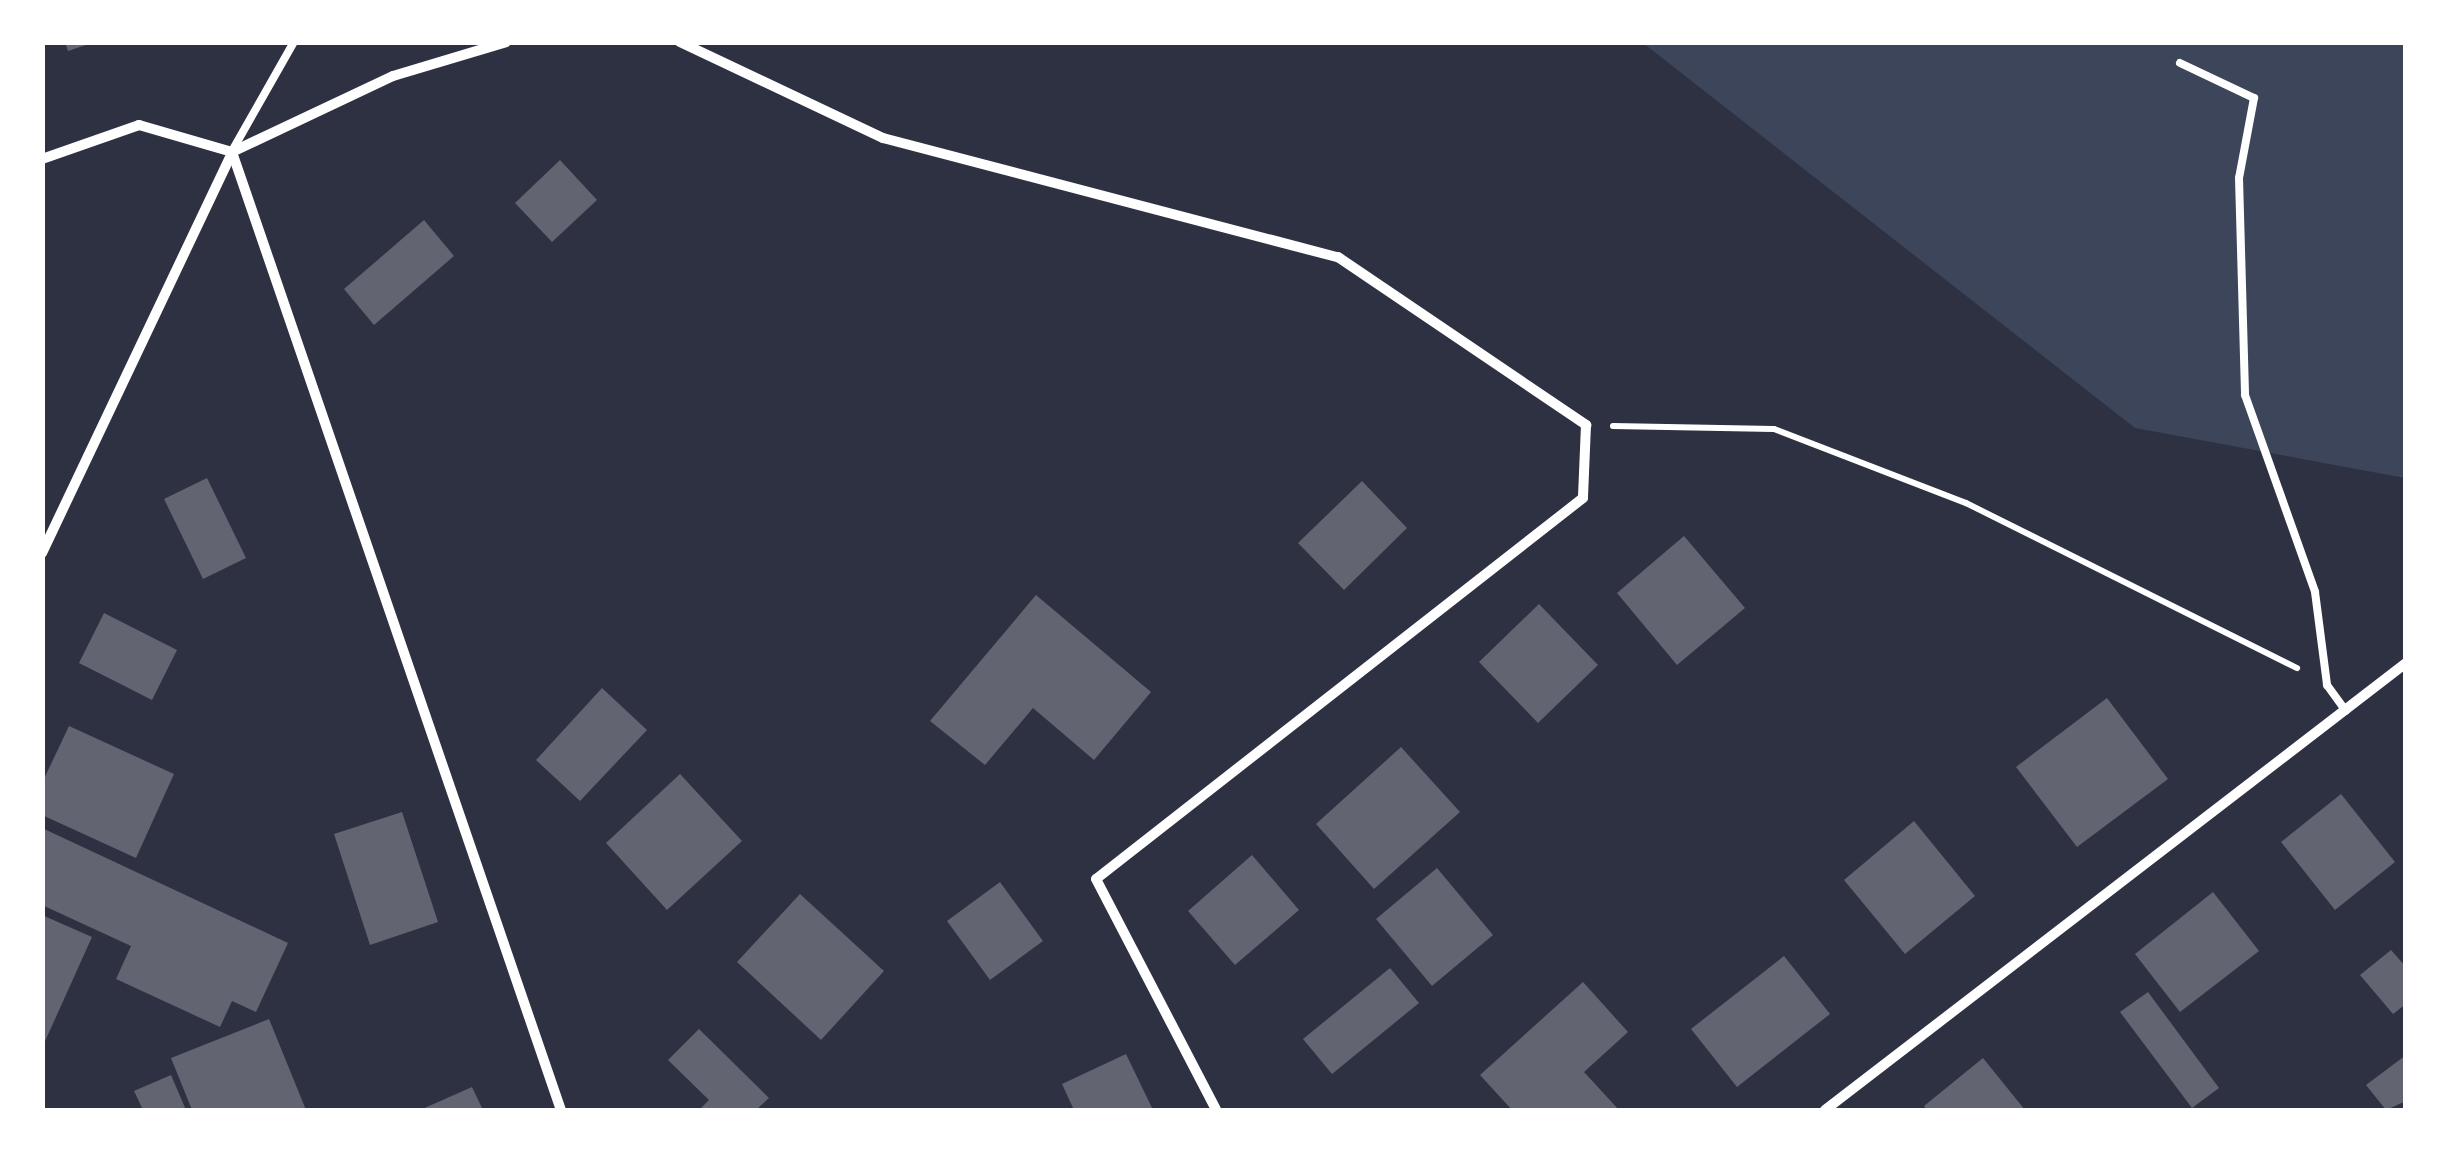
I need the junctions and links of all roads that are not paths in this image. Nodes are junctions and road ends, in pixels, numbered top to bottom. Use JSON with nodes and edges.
{"nodes":[{"id":1,"x":294,"y":42,"type":"edge"},
{"id":2,"x":506,"y":42,"type":"edge"},
{"id":3,"x":680,"y":42,"type":"edge"},
{"id":4,"x":2180,"y":63,"type":"dead end"},
{"id":5,"x":232,"y":152,"type":"junction"},
{"id":6,"x":42,"y":159,"type":"edge"},
{"id":7,"x":42,"y":553,"type":"edge"},
{"id":8,"x":2406,"y":664,"type":"edge"},
{"id":9,"x":2346,"y":711,"type":"junction"},
{"id":10,"x":560,"y":1110,"type":"edge"},
{"id":11,"x":1216,"y":1110,"type":"edge"},
{"id":12,"x":1825,"y":1110,"type":"edge"}],
"edges":[{"from":1,"to":5,"type":"lane"},
{"from":2,"to":5,"type":"street"},
{"from":3,"to":11,"type":"street"},
{"from":4,"to":9,"type":"lane"},
{"from":5,"to":6,"type":"street"},
{"from":5,"to":7,"type":"street"},
{"from":5,"to":10,"type":"street"},
{"from":8,"to":9,"type":"street"},
{"from":9,"to":12,"type":"street"}]}
